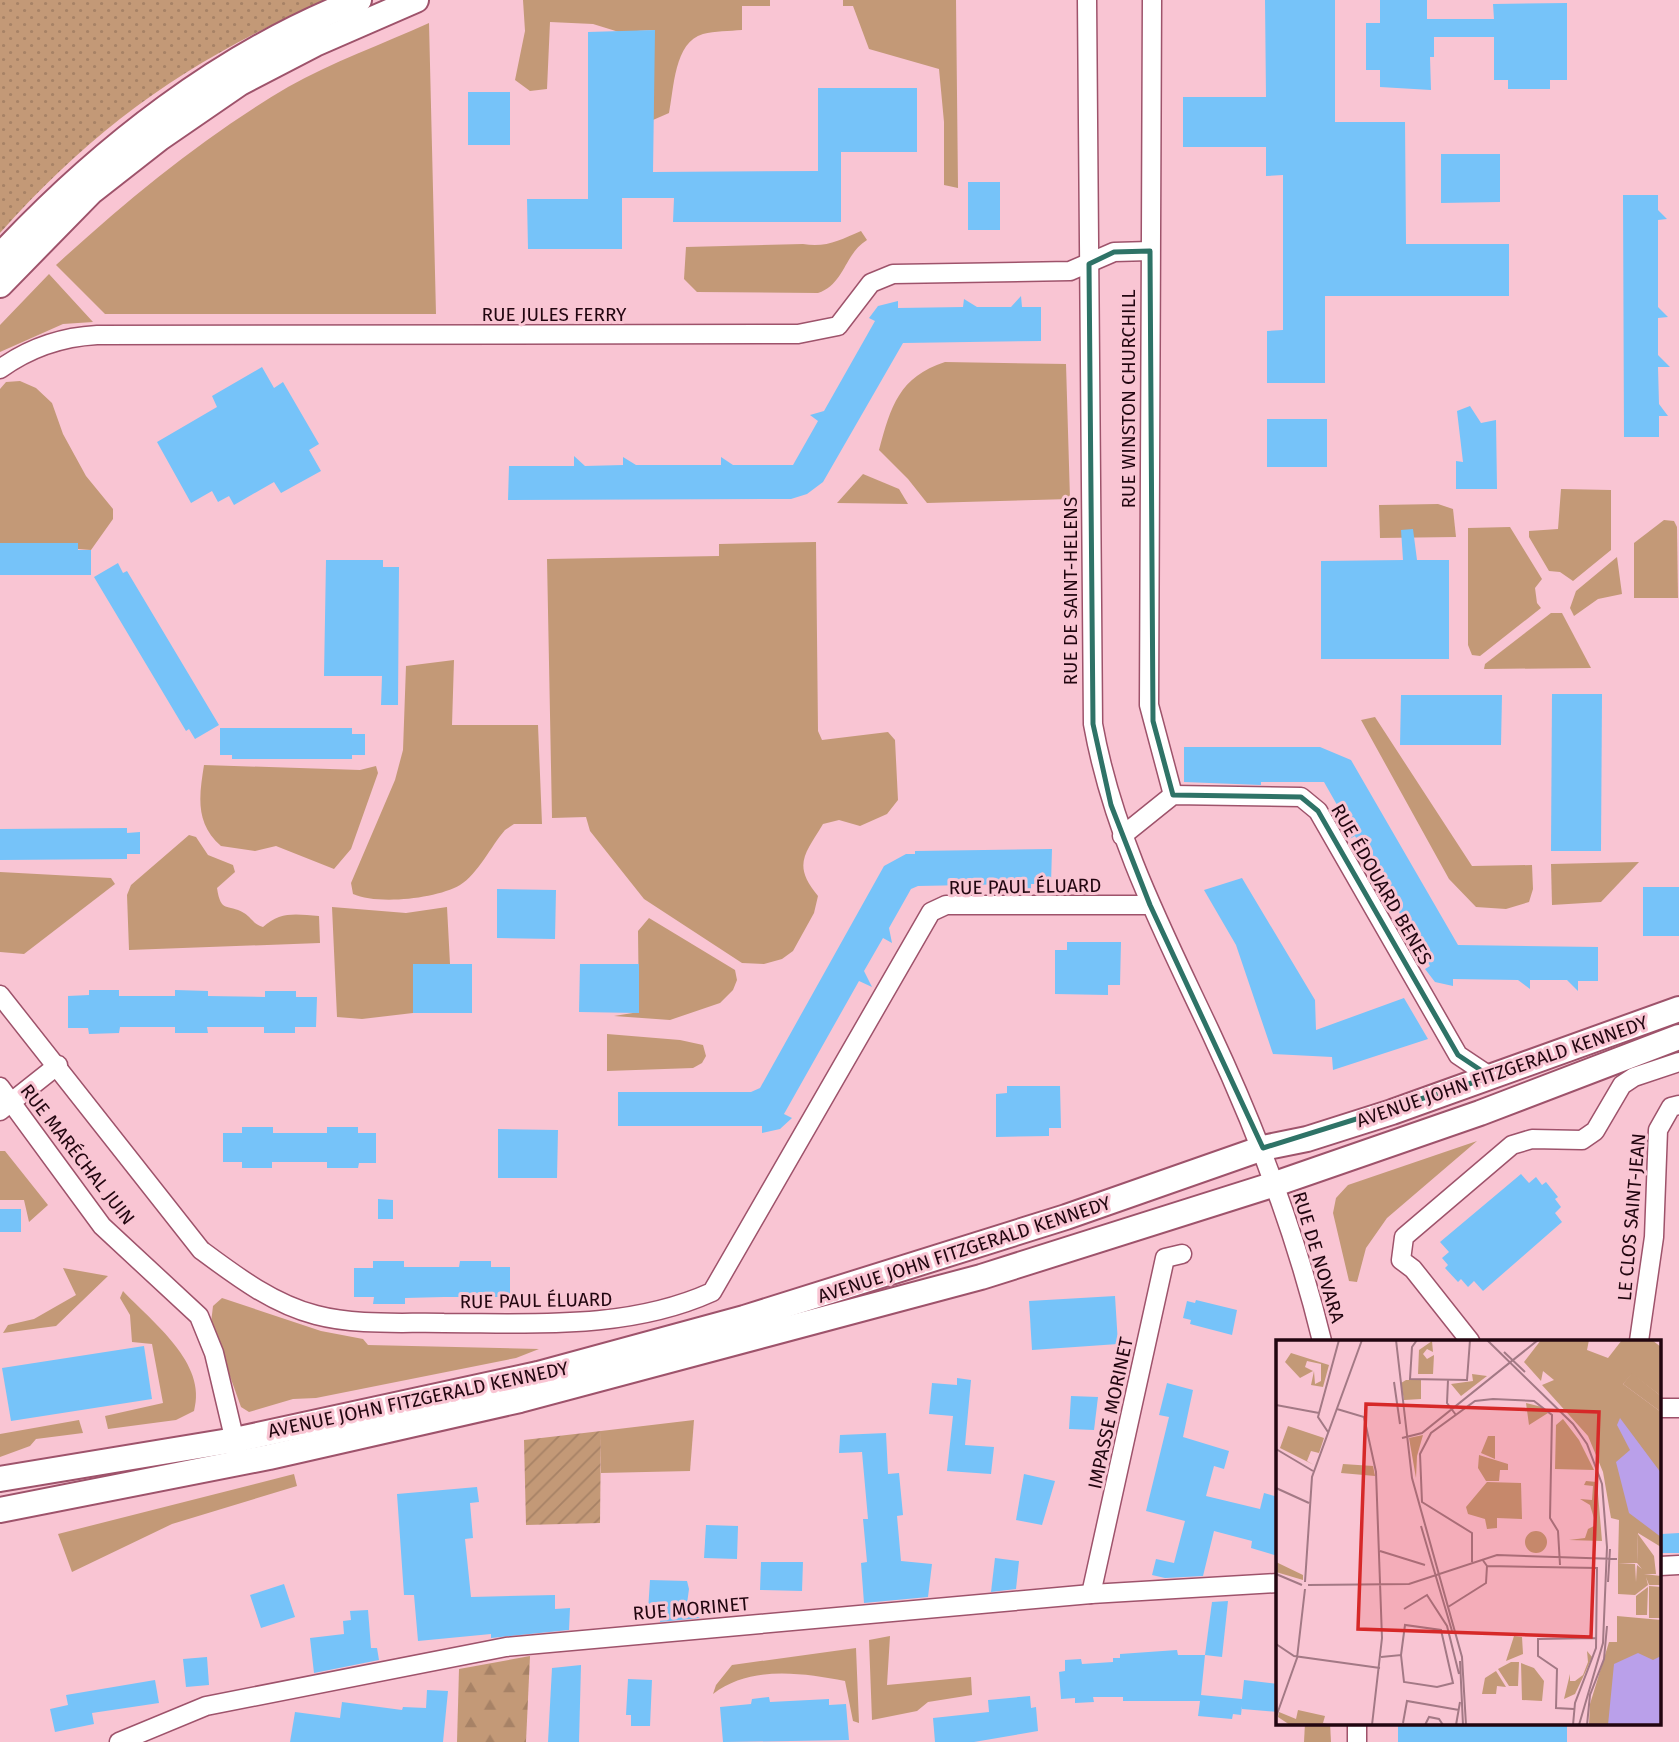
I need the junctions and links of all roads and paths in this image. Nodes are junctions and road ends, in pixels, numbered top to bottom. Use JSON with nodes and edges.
{"nodes":[{"id":1,"x":359,"y":0,"type":"edge"},
{"id":2,"x":416,"y":0,"type":"edge"},
{"id":3,"x":1087,"y":0,"type":"edge"},
{"id":4,"x":1152,"y":0,"type":"edge"},
{"id":5,"x":1150,"y":251,"type":"junction"},
{"id":6,"x":0,"y":256,"type":"edge"},
{"id":7,"x":1089,"y":264,"type":"junction"},
{"id":8,"x":0,"y":285,"type":"edge"},
{"id":9,"x":0,"y":369,"type":"edge"},
{"id":10,"x":1173,"y":796,"type":"junction"},
{"id":11,"x":1122,"y":836,"type":"junction"},
{"id":12,"x":1150,"y":905,"type":"junction"},
{"id":13,"x":0,"y":995,"type":"edge"},
{"id":14,"x":1679,"y":1009,"type":"edge"},
{"id":15,"x":1679,"y":1037,"type":"edge"},
{"id":16,"x":1679,"y":1062,"type":"edge"},
{"id":17,"x":58,"y":1065,"type":"junction"},
{"id":18,"x":1491,"y":1077,"type":"junction"},
{"id":19,"x":0,"y":1087,"type":"edge"},
{"id":20,"x":1679,"y":1105,"type":"edge"},
{"id":21,"x":6,"y":1106,"type":"edge"},
{"id":22,"x":1263,"y":1148,"type":"junction"},
{"id":23,"x":1275,"y":1184,"type":"junction"},
{"id":24,"x":1182,"y":1254,"type":"dead end"},
{"id":25,"x":1322,"y":1340,"type":"edge"},
{"id":26,"x":1469,"y":1340,"type":"edge"},
{"id":27,"x":1639,"y":1340,"type":"edge"},
{"id":28,"x":231,"y":1452,"type":"junction"},
{"id":29,"x":0,"y":1479,"type":"edge"},
{"id":30,"x":0,"y":1510,"type":"edge"},
{"id":31,"x":1276,"y":1583,"type":"edge"},
{"id":32,"x":1091,"y":1594,"type":"junction"},
{"id":33,"x":1357,"y":1724,"type":"edge"},
{"id":34,"x":119,"y":1742,"type":"edge"},
{"id":35,"x":1357,"y":1742,"type":"edge"}],
"edges":[{"from":1,"to":6,"type":"main road"},
{"from":2,"to":8,"type":"main road"},
{"from":3,"to":7,"type":"street","name":"RUE DE SAINT-HELENS"},
{"from":4,"to":5,"type":"street","name":"RUE WINSTON CHURCHILL"},
{"from":5,"to":7,"type":"street","name":"RUE JULES FERRY"},
{"from":5,"to":10,"type":"street","name":"RUE WINSTON CHURCHILL"},
{"from":7,"to":9,"type":"street","name":"RUE JULES FERRY"},
{"from":7,"to":11,"type":"street","name":"RUE DE SAINT-HELENS"},
{"from":10,"to":11,"type":"street"},
{"from":10,"to":18,"type":"street","name":"RUE ÉDOUARD BENES"},
{"from":11,"to":12,"type":"street","name":"RUE DE SAINT-HELENS"},
{"from":12,"to":17,"type":"street","name":"RUE PAUL ÉLUARD"},
{"from":12,"to":22,"type":"street","name":"RUE DE SAINT-HELENS"},
{"from":13,"to":17,"type":"street"},
{"from":14,"to":18,"type":"main road","name":"AVENUE JOHN FITZGERALD KENNEDY"},
{"from":15,"to":23,"type":"main road","name":"AVENUE JOHN FITZGERALD KENNEDY"},
{"from":16,"to":26,"type":"street"},
{"from":17,"to":21,"type":"street"},
{"from":18,"to":22,"type":"main road","name":"AVENUE JOHN FITZGERALD KENNEDY"},
{"from":19,"to":21,"type":"street","name":"RUE MARÉCHAL JUIN"},
{"from":20,"to":27,"type":"street","name":"LE CLOS SAINT-JEAN"},
{"from":21,"to":28,"type":"street","name":"RUE MARÉCHAL JUIN"},
{"from":22,"to":23,"type":"street","name":"RUE DE NOVARA"},
{"from":22,"to":28,"type":"main road","name":"AVENUE JOHN FITZGERALD KENNEDY"},
{"from":23,"to":25,"type":"street","name":"RUE DE NOVARA"},
{"from":23,"to":28,"type":"main road","name":"AVENUE JOHN FITZGERALD KENNEDY"},
{"from":24,"to":32,"type":"street","name":"IMPASSE MORINET"},
{"from":28,"to":29,"type":"main road","name":"AVENUE JOHN FITZGERALD KENNEDY"},
{"from":28,"to":30,"type":"main road","name":"AVENUE JOHN FITZGERALD KENNEDY"},
{"from":31,"to":32,"type":"street","name":"RUE MORINET"},
{"from":32,"to":34,"type":"street","name":"RUE MORINET"},
{"from":33,"to":35,"type":"street"}]}
